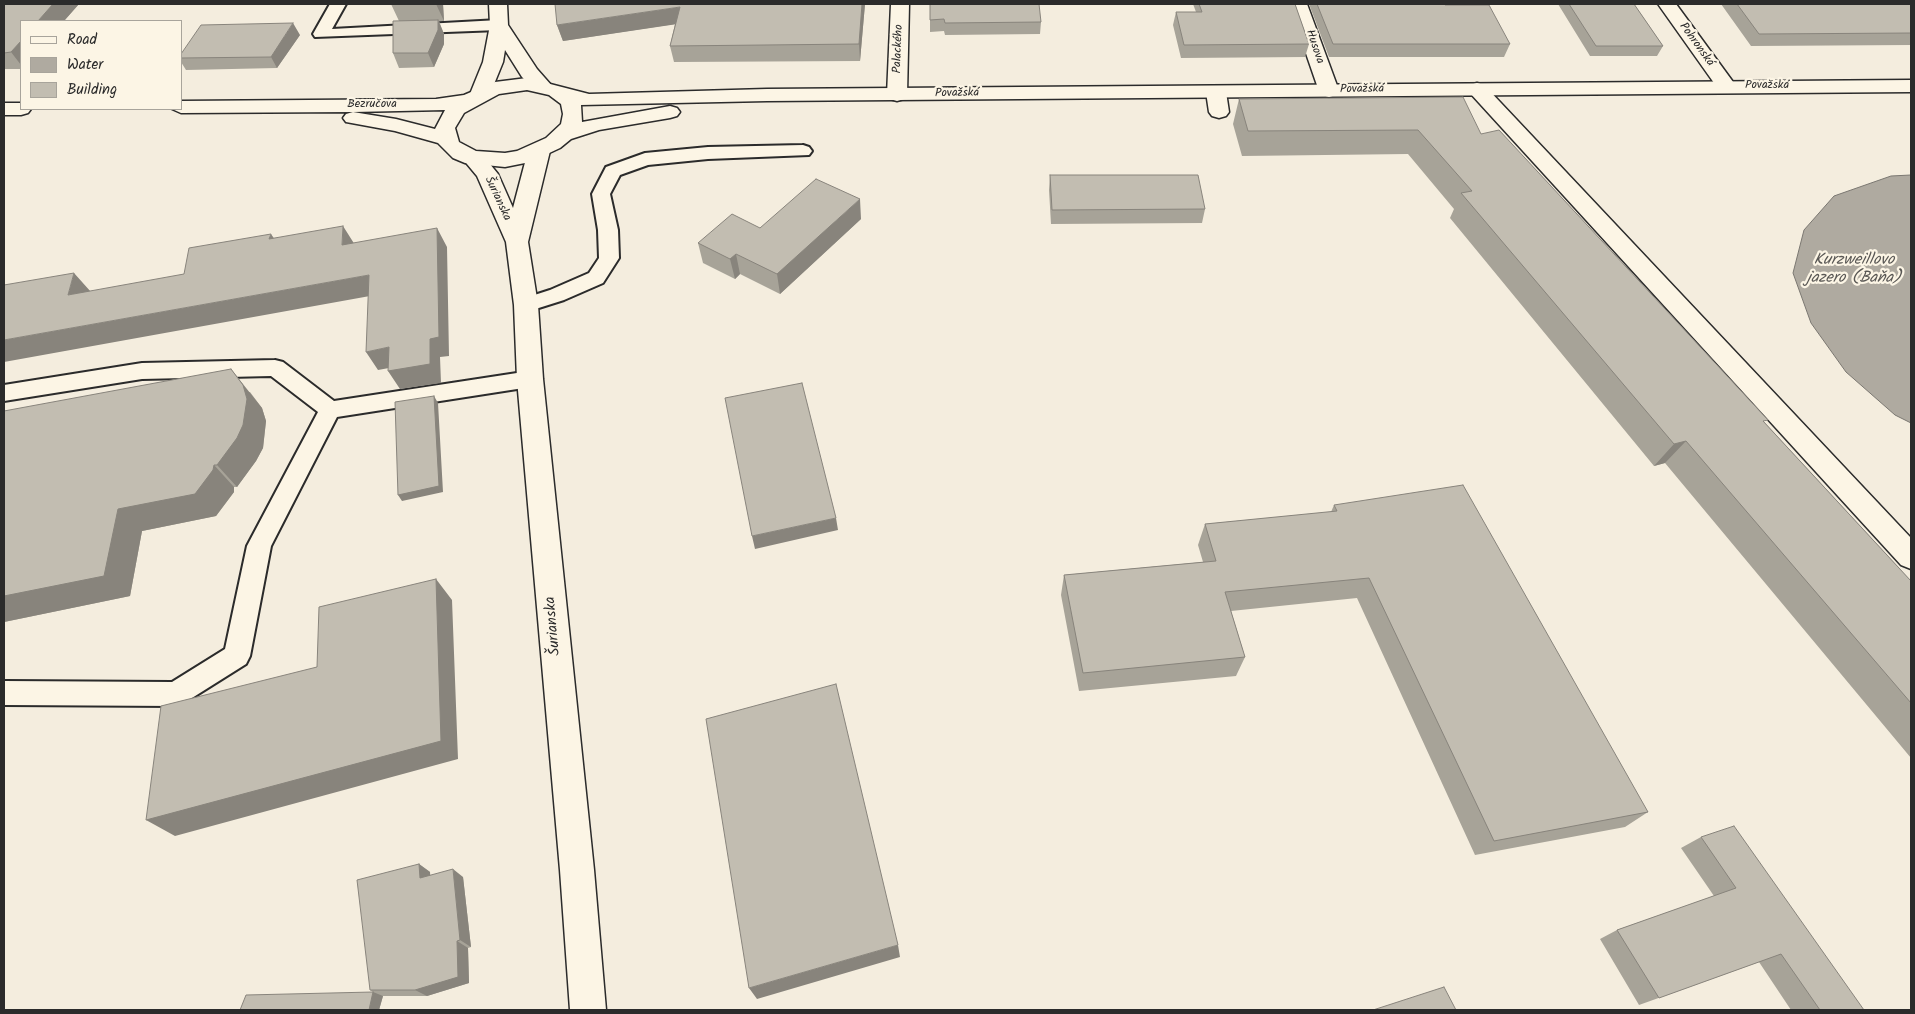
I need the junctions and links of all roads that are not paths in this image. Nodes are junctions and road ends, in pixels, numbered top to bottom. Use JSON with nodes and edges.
{"nodes":[{"id":1,"x":338,"y":4,"type":"edge"},
{"id":2,"x":498,"y":4,"type":"edge"},
{"id":3,"x":900,"y":4,"type":"edge"},
{"id":4,"x":1298,"y":4,"type":"edge"},
{"id":5,"x":1667,"y":4,"type":"edge"},
{"id":6,"x":499,"y":25,"type":"junction"},
{"id":7,"x":542,"y":86,"type":"junction"},
{"id":8,"x":1726,"y":86,"type":"junction"},
{"id":9,"x":1911,"y":86,"type":"edge"},
{"id":10,"x":1477,"y":89,"type":"junction"},
{"id":11,"x":1329,"y":90,"type":"junction"},
{"id":12,"x":1216,"y":92,"type":"junction"},
{"id":13,"x":897,"y":95,"type":"junction"},
{"id":14,"x":565,"y":96,"type":"junction"},
{"id":15,"x":812,"y":96,"type":"junction"},
{"id":16,"x":473,"y":97,"type":"junction"},
{"id":17,"x":278,"y":105,"type":"junction"},
{"id":18,"x":182,"y":107,"type":"edge"},
{"id":19,"x":4,"y":109,"type":"edge"},
{"id":20,"x":20,"y":109,"type":"edge"},
{"id":21,"x":1220,"y":112,"type":"dead end"},
{"id":22,"x":564,"y":134,"type":"junction"},
{"id":23,"x":446,"y":138,"type":"junction"},
{"id":24,"x":539,"y":151,"type":"junction"},
{"id":25,"x":803,"y":151,"type":"dead end"},
{"id":26,"x":473,"y":158,"type":"junction"},
{"id":27,"x":517,"y":242,"type":"junction"},
{"id":28,"x":526,"y":305,"type":"junction"},
{"id":29,"x":530,"y":379,"type":"junction"},
{"id":30,"x":4,"y":393,"type":"edge"},
{"id":31,"x":330,"y":410,"type":"junction"},
{"id":32,"x":1911,"y":557,"type":"edge"},
{"id":33,"x":4,"y":693,"type":"edge"},
{"id":34,"x":588,"y":1010,"type":"edge"}],
"edges":[{"from":1,"to":6,"type":"lane"},
{"from":2,"to":6,"type":"main road"},
{"from":3,"to":13,"type":"main road","name":"Palackého"},
{"from":4,"to":11,"type":"main road","name":"Husova"},
{"from":5,"to":8,"type":"main road","name":"Pohronská"},
{"from":6,"to":7,"type":"main road"},
{"from":6,"to":16,"type":"main road"},
{"from":7,"to":14,"type":"main road","name":"Bezručova"},
{"from":7,"to":16,"type":"main road","name":"Bezručova"},
{"from":8,"to":9,"type":"main road","name":"Považská"},
{"from":8,"to":10,"type":"main road","name":"Považská"},
{"from":10,"to":11,"type":"main road","name":"Považská"},
{"from":10,"to":32,"type":"main road"},
{"from":11,"to":12,"type":"main road","name":"Považská"},
{"from":12,"to":13,"type":"main road","name":"Považská"},
{"from":12,"to":21,"type":"main road"},
{"from":13,"to":15,"type":"main road","name":"Považská"},
{"from":14,"to":15,"type":"main road","name":"Považská"},
{"from":14,"to":22,"type":"main road"},
{"from":15,"to":22,"type":"main road","name":"Považská"},
{"from":16,"to":17,"type":"main road","name":"Bezručova"},
{"from":16,"to":23,"type":"main road"},
{"from":17,"to":18,"type":"main road","name":"Bezručova"},
{"from":17,"to":23,"type":"main road","name":"Bezručova"},
{"from":19,"to":20,"type":"main road"},
{"from":22,"to":24,"type":"main road","name":"Bezručova"},
{"from":23,"to":26,"type":"main road","name":"Bezručova"},
{"from":24,"to":26,"type":"main road","name":"Bezručova"},
{"from":24,"to":27,"type":"main road","name":"Šurianska"},
{"from":25,"to":28,"type":"lane"},
{"from":26,"to":27,"type":"main road","name":"Šurianska"},
{"from":27,"to":28,"type":"main road","name":"Šurianska"},
{"from":28,"to":29,"type":"main road","name":"Šurianska"},
{"from":29,"to":31,"type":"lane"},
{"from":29,"to":34,"type":"main road","name":"Šurianska"},
{"from":30,"to":31,"type":"lane"},
{"from":31,"to":33,"type":"lane"}]}
